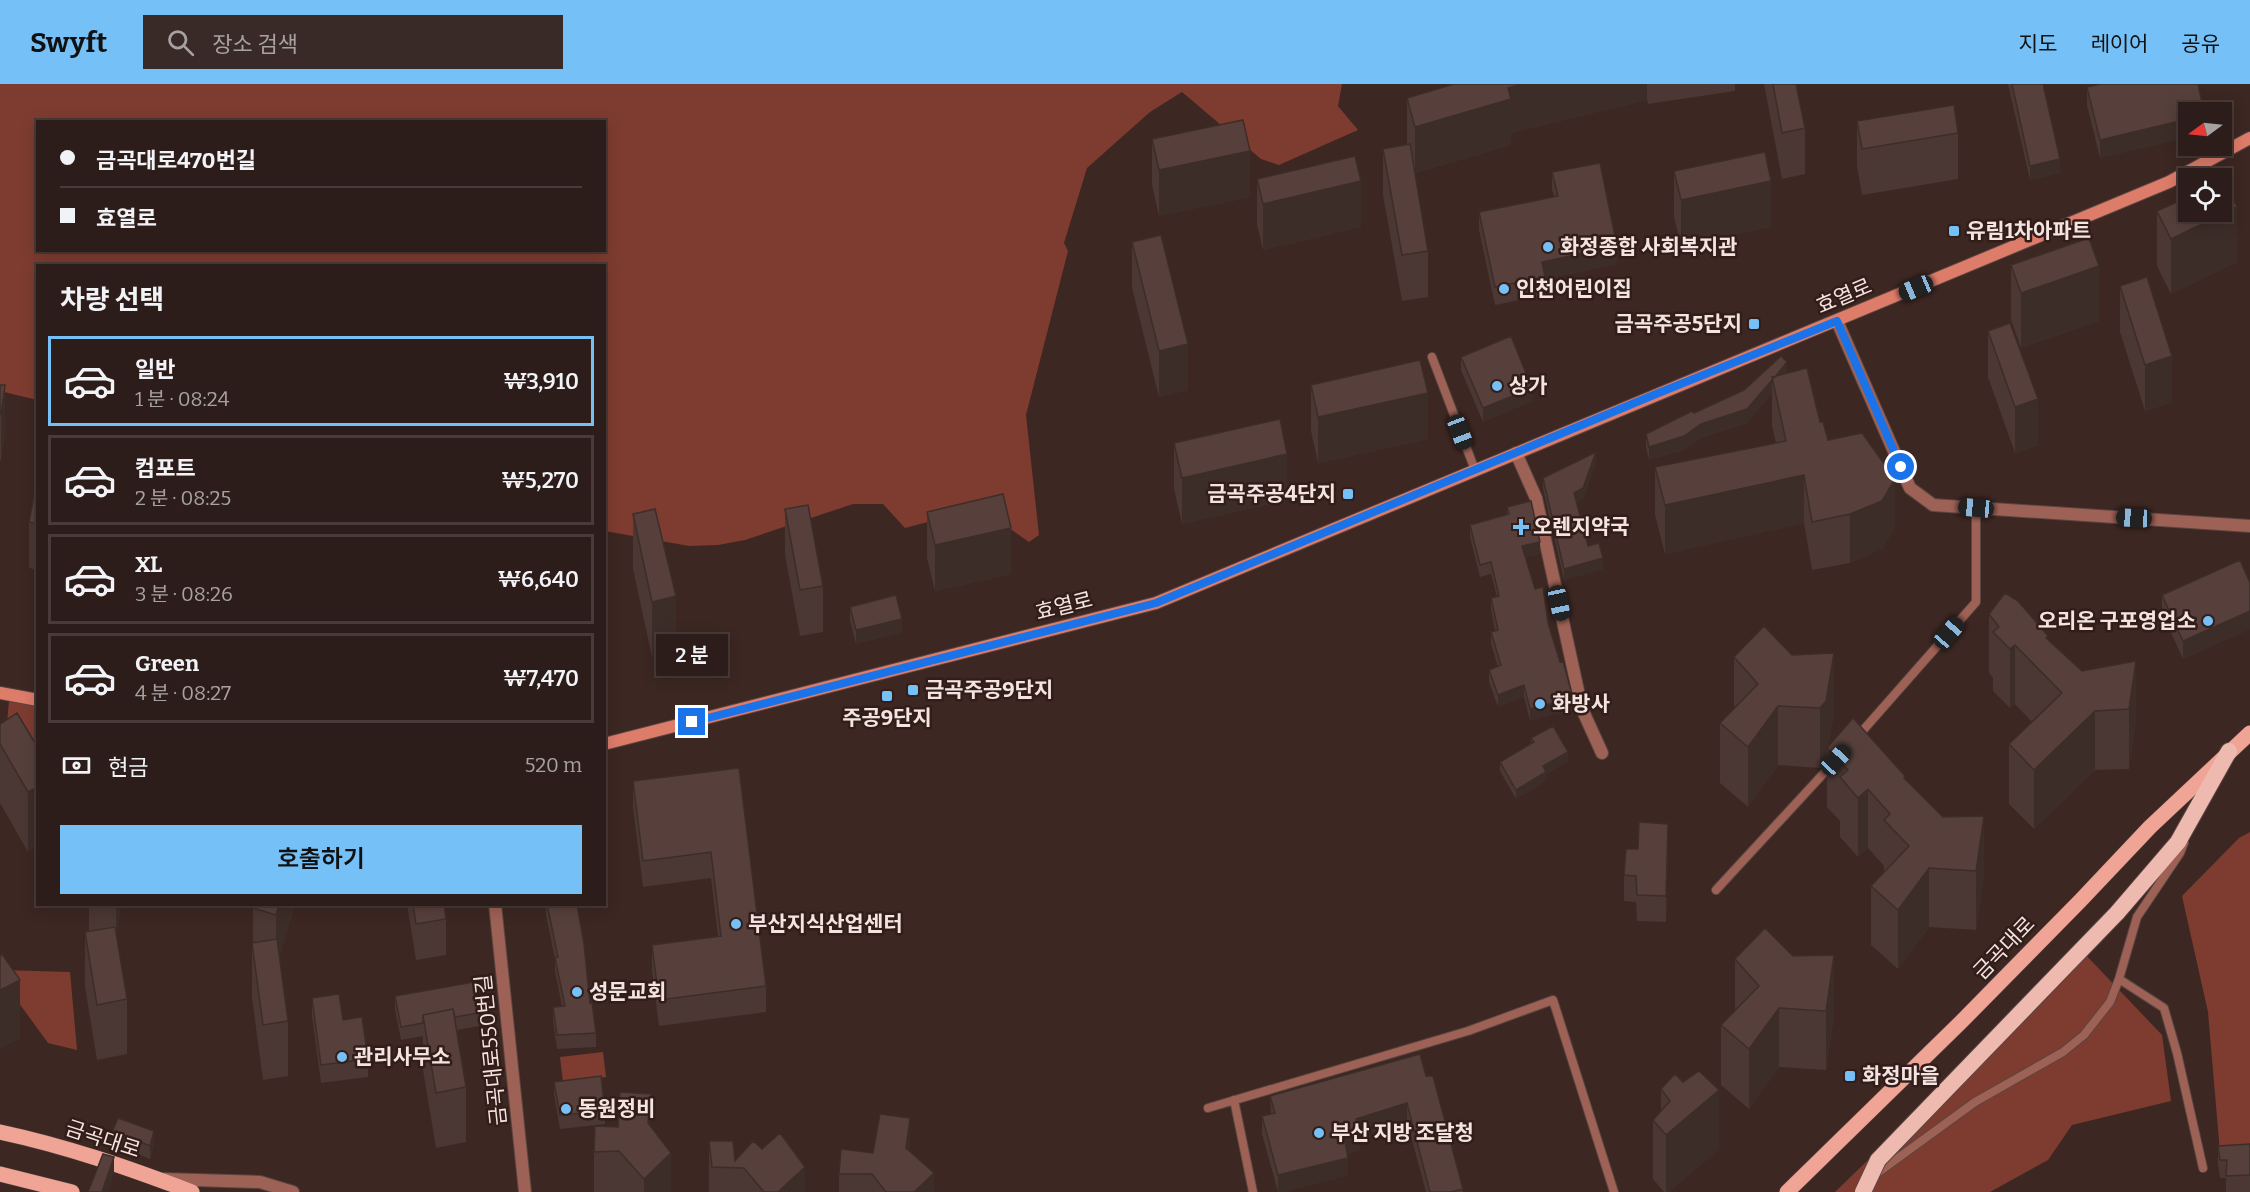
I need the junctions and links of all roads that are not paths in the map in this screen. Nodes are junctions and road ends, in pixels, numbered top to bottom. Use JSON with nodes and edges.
{"nodes":[{"id":1,"x":2250,"y":138,"type":"edge"},
{"id":2,"x":1837,"y":321,"type":"junction"},
{"id":3,"x":1432,"y":357,"type":"dead end"},
{"id":4,"x":1515,"y":453,"type":"junction"},
{"id":5,"x":1475,"y":470,"type":"junction"},
{"id":6,"x":1976,"y":508,"type":"junction"},
{"id":7,"x":2250,"y":526,"type":"edge"},
{"id":8,"x":0,"y":693,"type":"edge"},
{"id":9,"x":36,"y":700,"type":"edge"},
{"id":10,"x":2250,"y":733,"type":"edge"},
{"id":11,"x":606,"y":743,"type":"edge"},
{"id":12,"x":1849,"y":745,"type":"edge"},
{"id":13,"x":2229,"y":751,"type":"junction"},
{"id":14,"x":1602,"y":753,"type":"dead end"},
{"id":15,"x":1842,"y":754,"type":"edge"},
{"id":16,"x":2198,"y":806,"type":"junction"},
{"id":17,"x":1716,"y":890,"type":"dead end"},
{"id":18,"x":495,"y":906,"type":"edge"},
{"id":19,"x":2119,"y":979,"type":"junction"},
{"id":20,"x":1233,"y":1100,"type":"junction"},
{"id":21,"x":1208,"y":1108,"type":"dead end"},
{"id":22,"x":0,"y":1132,"type":"edge"},
{"id":23,"x":2203,"y":1168,"type":"dead end"},
{"id":24,"x":0,"y":1174,"type":"edge"},
{"id":25,"x":156,"y":1178,"type":"junction"},
{"id":26,"x":524,"y":1190,"type":"edge"},
{"id":27,"x":72,"y":1192,"type":"edge"},
{"id":28,"x":192,"y":1192,"type":"edge"},
{"id":29,"x":292,"y":1192,"type":"edge"},
{"id":30,"x":1253,"y":1192,"type":"edge"},
{"id":31,"x":1614,"y":1192,"type":"edge"},
{"id":32,"x":1787,"y":1192,"type":"edge"},
{"id":33,"x":1851,"y":1192,"type":"edge"},
{"id":34,"x":1863,"y":1192,"type":"edge"}],
"edges":[{"from":1,"to":2,"type":"main road","name":"효열로"},
{"from":2,"to":4,"type":"main road","name":"효열로"},
{"from":2,"to":6,"type":"street"},
{"from":3,"to":5,"type":"lane"},
{"from":4,"to":5,"type":"main road","name":"효열로"},
{"from":4,"to":14,"type":"street"},
{"from":5,"to":11,"type":"main road","name":"효열로"},
{"from":6,"to":7,"type":"street"},
{"from":6,"to":12,"type":"lane"},
{"from":8,"to":9,"type":"main road"},
{"from":10,"to":13,"type":"main road","name":"금곡대로"},
{"from":13,"to":16,"type":"highway"},
{"from":13,"to":32,"type":"main road","name":"금곡대로"},
{"from":15,"to":17,"type":"lane"},
{"from":16,"to":19,"type":"lane"},
{"from":16,"to":34,"type":"highway","bridge":true},
{"from":18,"to":26,"type":"street","name":"금곡대로550번길"},
{"from":19,"to":23,"type":"lane"},
{"from":19,"to":33,"type":"lane"},
{"from":20,"to":21,"type":"lane"},
{"from":20,"to":30,"type":"lane"},
{"from":20,"to":31,"type":"lane"},
{"from":22,"to":25,"type":"main road","name":"금곡대로"},
{"from":24,"to":27,"type":"main road"},
{"from":25,"to":28,"type":"main road","name":"금곡대로"},
{"from":25,"to":29,"type":"street"}]}
